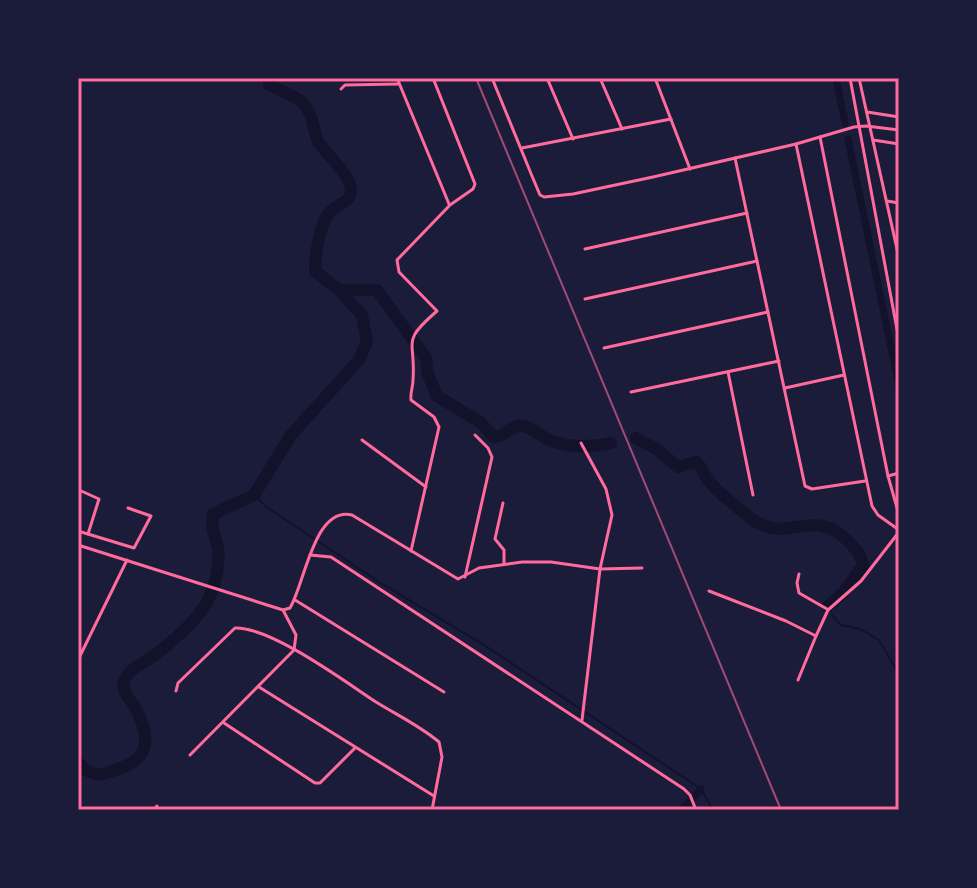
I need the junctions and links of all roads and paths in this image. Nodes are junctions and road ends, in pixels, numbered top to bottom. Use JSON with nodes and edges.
{"nodes":[{"id":1,"x":397,"y":78,"type":"edge"},
{"id":2,"x":433,"y":78,"type":"edge"},
{"id":3,"x":492,"y":78,"type":"edge"},
{"id":4,"x":547,"y":78,"type":"edge"},
{"id":5,"x":600,"y":78,"type":"edge"},
{"id":6,"x":655,"y":78,"type":"edge"},
{"id":7,"x":850,"y":78,"type":"edge"},
{"id":8,"x":859,"y":78,"type":"edge"},
{"id":9,"x":400,"y":84,"type":"junction"},
{"id":10,"x":341,"y":89,"type":"dead end"},
{"id":11,"x":866,"y":112,"type":"junction"},
{"id":12,"x":899,"y":117,"type":"edge"},
{"id":13,"x":671,"y":119,"type":"junction"},
{"id":14,"x":869,"y":126,"type":"junction"},
{"id":15,"x":860,"y":127,"type":"junction"},
{"id":16,"x":622,"y":129,"type":"junction"},
{"id":17,"x":899,"y":130,"type":"edge"},
{"id":18,"x":820,"y":137,"type":"junction"},
{"id":19,"x":573,"y":139,"type":"junction"},
{"id":20,"x":873,"y":140,"type":"junction"},
{"id":21,"x":796,"y":144,"type":"junction"},
{"id":22,"x":899,"y":144,"type":"edge"},
{"id":23,"x":522,"y":148,"type":"junction"},
{"id":24,"x":735,"y":158,"type":"junction"},
{"id":25,"x":690,"y":169,"type":"junction"},
{"id":26,"x":887,"y":201,"type":"junction"},
{"id":27,"x":899,"y":203,"type":"edge"},
{"id":28,"x":450,"y":205,"type":"junction"},
{"id":29,"x":747,"y":213,"type":"junction"},
{"id":30,"x":585,"y":249,"type":"dead end"},
{"id":31,"x":899,"y":258,"type":"edge"},
{"id":32,"x":758,"y":261,"type":"junction"},
{"id":33,"x":585,"y":299,"type":"dead end"},
{"id":34,"x":769,"y":312,"type":"junction"},
{"id":35,"x":899,"y":340,"type":"edge"},
{"id":36,"x":604,"y":348,"type":"dead end"},
{"id":37,"x":779,"y":361,"type":"junction"},
{"id":38,"x":728,"y":372,"type":"junction"},
{"id":39,"x":845,"y":375,"type":"junction"},
{"id":40,"x":785,"y":388,"type":"junction"},
{"id":41,"x":631,"y":392,"type":"dead end"},
{"id":42,"x":475,"y":435,"type":"dead end"},
{"id":43,"x":362,"y":440,"type":"dead end"},
{"id":44,"x":581,"y":443,"type":"dead end"},
{"id":45,"x":899,"y":473,"type":"edge"},
{"id":46,"x":888,"y":476,"type":"junction"},
{"id":47,"x":865,"y":481,"type":"junction"},
{"id":48,"x":426,"y":487,"type":"junction"},
{"id":49,"x":79,"y":490,"type":"edge"},
{"id":50,"x":753,"y":495,"type":"dead end"},
{"id":51,"x":503,"y":503,"type":"dead end"},
{"id":52,"x":128,"y":508,"type":"dead end"},
{"id":53,"x":899,"y":515,"type":"edge"},
{"id":54,"x":78,"y":531,"type":"edge"},
{"id":55,"x":899,"y":531,"type":"edge"},
{"id":56,"x":88,"y":534,"type":"junction"},
{"id":57,"x":78,"y":545,"type":"edge"},
{"id":58,"x":411,"y":551,"type":"junction"},
{"id":59,"x":310,"y":555,"type":"junction"},
{"id":60,"x":127,"y":560,"type":"junction"},
{"id":61,"x":504,"y":564,"type":"junction"},
{"id":62,"x":642,"y":568,"type":"dead end"},
{"id":63,"x":600,"y":569,"type":"junction"},
{"id":64,"x":799,"y":574,"type":"dead end"},
{"id":65,"x":465,"y":577,"type":"junction"},
{"id":66,"x":709,"y":591,"type":"dead end"},
{"id":67,"x":295,"y":600,"type":"junction"},
{"id":68,"x":283,"y":610,"type":"junction"},
{"id":69,"x":828,"y":610,"type":"junction"},
{"id":70,"x":816,"y":636,"type":"junction"},
{"id":71,"x":294,"y":650,"type":"junction"},
{"id":72,"x":78,"y":660,"type":"edge"},
{"id":73,"x":798,"y":680,"type":"dead end"},
{"id":74,"x":259,"y":687,"type":"junction"},
{"id":75,"x":176,"y":691,"type":"dead end"},
{"id":76,"x":444,"y":692,"type":"dead end"},
{"id":77,"x":582,"y":719,"type":"junction"},
{"id":78,"x":224,"y":723,"type":"junction"},
{"id":79,"x":356,"y":747,"type":"junction"},
{"id":80,"x":190,"y":755,"type":"dead end"},
{"id":81,"x":434,"y":796,"type":"junction"},
{"id":82,"x":126,"y":810,"type":"edge"},
{"id":83,"x":137,"y":810,"type":"edge"},
{"id":84,"x":432,"y":810,"type":"edge"},
{"id":85,"x":696,"y":810,"type":"edge"}],
"edges":[{"from":1,"to":9,"type":"street"},
{"from":2,"to":28,"type":"street"},
{"from":3,"to":23,"type":"street"},
{"from":4,"to":19,"type":"street"},
{"from":5,"to":16,"type":"street"},
{"from":6,"to":13,"type":"street"},
{"from":7,"to":15,"type":"street"},
{"from":8,"to":11,"type":"street"},
{"from":9,"to":10,"type":"street"},
{"from":9,"to":28,"type":"street"},
{"from":11,"to":12,"type":"street"},
{"from":11,"to":14,"type":"street"},
{"from":13,"to":16,"type":"street"},
{"from":13,"to":25,"type":"street"},
{"from":14,"to":15,"type":"street"},
{"from":14,"to":17,"type":"street"},
{"from":14,"to":20,"type":"street"},
{"from":15,"to":18,"type":"street"},
{"from":15,"to":35,"type":"street"},
{"from":16,"to":19,"type":"street"},
{"from":18,"to":21,"type":"street"},
{"from":18,"to":46,"type":"street"},
{"from":19,"to":23,"type":"street"},
{"from":20,"to":22,"type":"street"},
{"from":20,"to":26,"type":"street"},
{"from":21,"to":24,"type":"street"},
{"from":21,"to":39,"type":"street"},
{"from":23,"to":25,"type":"street"},
{"from":24,"to":25,"type":"street"},
{"from":24,"to":29,"type":"street"},
{"from":26,"to":27,"type":"street"},
{"from":26,"to":31,"type":"street"},
{"from":28,"to":48,"type":"street"},
{"from":29,"to":30,"type":"street"},
{"from":29,"to":32,"type":"street"},
{"from":32,"to":33,"type":"street"},
{"from":32,"to":34,"type":"street"},
{"from":34,"to":36,"type":"street"},
{"from":34,"to":37,"type":"street"},
{"from":37,"to":38,"type":"street"},
{"from":37,"to":40,"type":"street"},
{"from":38,"to":41,"type":"street"},
{"from":38,"to":50,"type":"street"},
{"from":39,"to":40,"type":"street"},
{"from":39,"to":47,"type":"street"},
{"from":40,"to":47,"type":"street"},
{"from":42,"to":65,"type":"street"},
{"from":43,"to":48,"type":"street"},
{"from":44,"to":63,"type":"street"},
{"from":45,"to":46,"type":"street"},
{"from":46,"to":53,"type":"street"},
{"from":47,"to":55,"type":"street"},
{"from":48,"to":58,"type":"street"},
{"from":49,"to":56,"type":"street"},
{"from":51,"to":61,"type":"street"},
{"from":52,"to":56,"type":"street"},
{"from":54,"to":56,"type":"street"},
{"from":55,"to":69,"type":"street"},
{"from":57,"to":60,"type":"street"},
{"from":58,"to":59,"type":"street"},
{"from":58,"to":65,"type":"street"},
{"from":59,"to":67,"type":"street"},
{"from":59,"to":77,"type":"street"},
{"from":60,"to":68,"type":"street"},
{"from":60,"to":72,"type":"street"},
{"from":61,"to":63,"type":"street"},
{"from":61,"to":65,"type":"street"},
{"from":62,"to":63,"type":"street"},
{"from":63,"to":77,"type":"street"},
{"from":64,"to":69,"type":"street"},
{"from":66,"to":70,"type":"street"},
{"from":67,"to":68,"type":"street"},
{"from":67,"to":76,"type":"street"},
{"from":68,"to":71,"type":"street"},
{"from":69,"to":70,"type":"street"},
{"from":70,"to":73,"type":"street"},
{"from":71,"to":74,"type":"street"},
{"from":71,"to":75,"type":"street"},
{"from":71,"to":81,"type":"street"},
{"from":74,"to":78,"type":"street"},
{"from":74,"to":79,"type":"street"},
{"from":77,"to":85,"type":"street"},
{"from":78,"to":79,"type":"street"},
{"from":78,"to":80,"type":"street"},
{"from":79,"to":81,"type":"street"},
{"from":81,"to":84,"type":"street"},
{"from":82,"to":83,"type":"street"}]}
